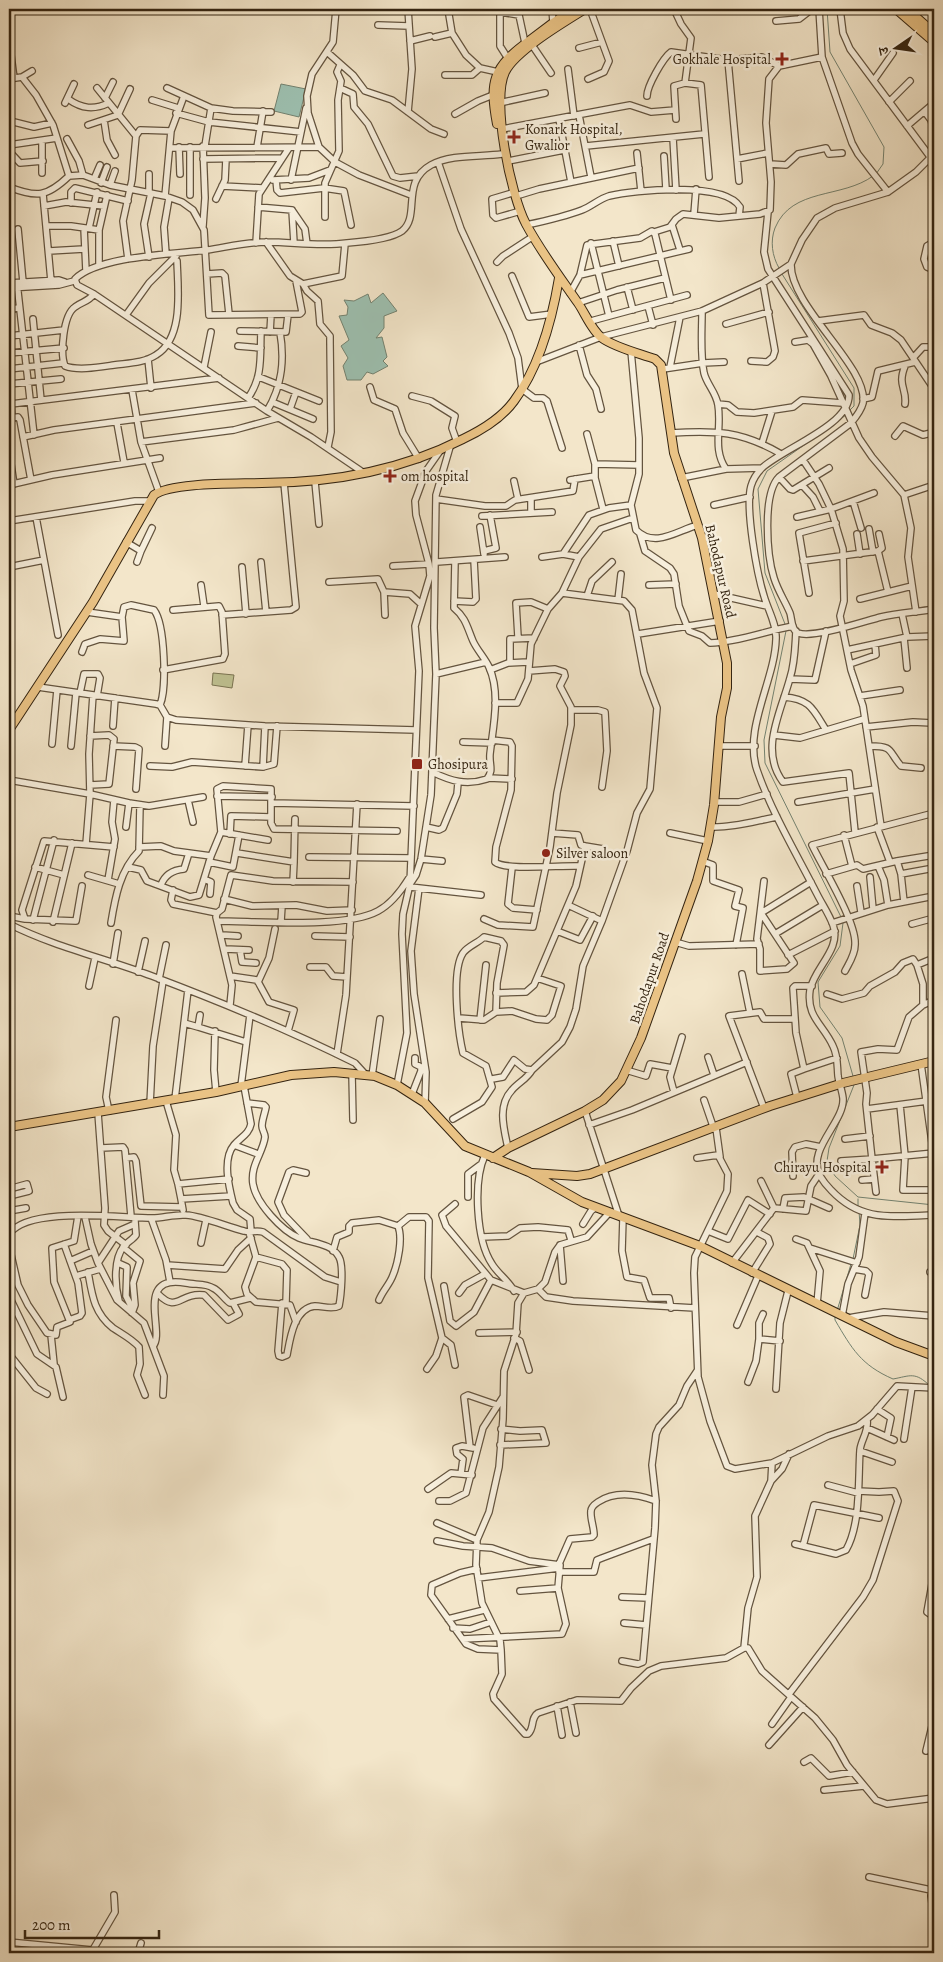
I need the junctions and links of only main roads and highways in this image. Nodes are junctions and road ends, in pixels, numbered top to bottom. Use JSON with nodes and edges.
{"nodes":[{"id":1,"x":573,"y":9,"type":"edge"},
{"id":2,"x":584,"y":9,"type":"edge"},
{"id":3,"x":896,"y":9,"type":"edge"},
{"id":4,"x":907,"y":9,"type":"edge"},
{"id":5,"x":934,"y":33,"type":"edge"},
{"id":6,"x":934,"y":42,"type":"edge"},
{"id":7,"x":529,"y":44,"type":"junction"},
{"id":8,"x":514,"y":194,"type":"junction"},
{"id":9,"x":546,"y":259,"type":"junction"},
{"id":10,"x":559,"y":278,"type":"junction"},
{"id":11,"x":9,"y":730,"type":"edge"},
{"id":12,"x":934,"y":1061,"type":"edge"},
{"id":13,"x":9,"y":1127,"type":"edge"},
{"id":14,"x":493,"y":1158,"type":"junction"},
{"id":15,"x":529,"y":1172,"type":"junction"},
{"id":16,"x":934,"y":1356,"type":"edge"}],
"edges":[{"from":1,"to":7,"type":"main road"},
{"from":2,"to":7,"type":"main road"},
{"from":3,"to":6,"type":"main road"},
{"from":4,"to":5,"type":"main road"},
{"from":7,"to":8,"type":"main road"},
{"from":7,"to":8,"type":"main road"},
{"from":8,"to":9,"type":"main road"},
{"from":8,"to":9,"type":"main road"},
{"from":9,"to":10,"type":"main road"},
{"from":10,"to":11,"type":"main road"},
{"from":10,"to":14,"type":"main road","name":"Bahodapur Road"},
{"from":12,"to":15,"type":"main road"},
{"from":13,"to":14,"type":"main road"},
{"from":14,"to":15,"type":"main road"},
{"from":15,"to":16,"type":"main road"}]}
